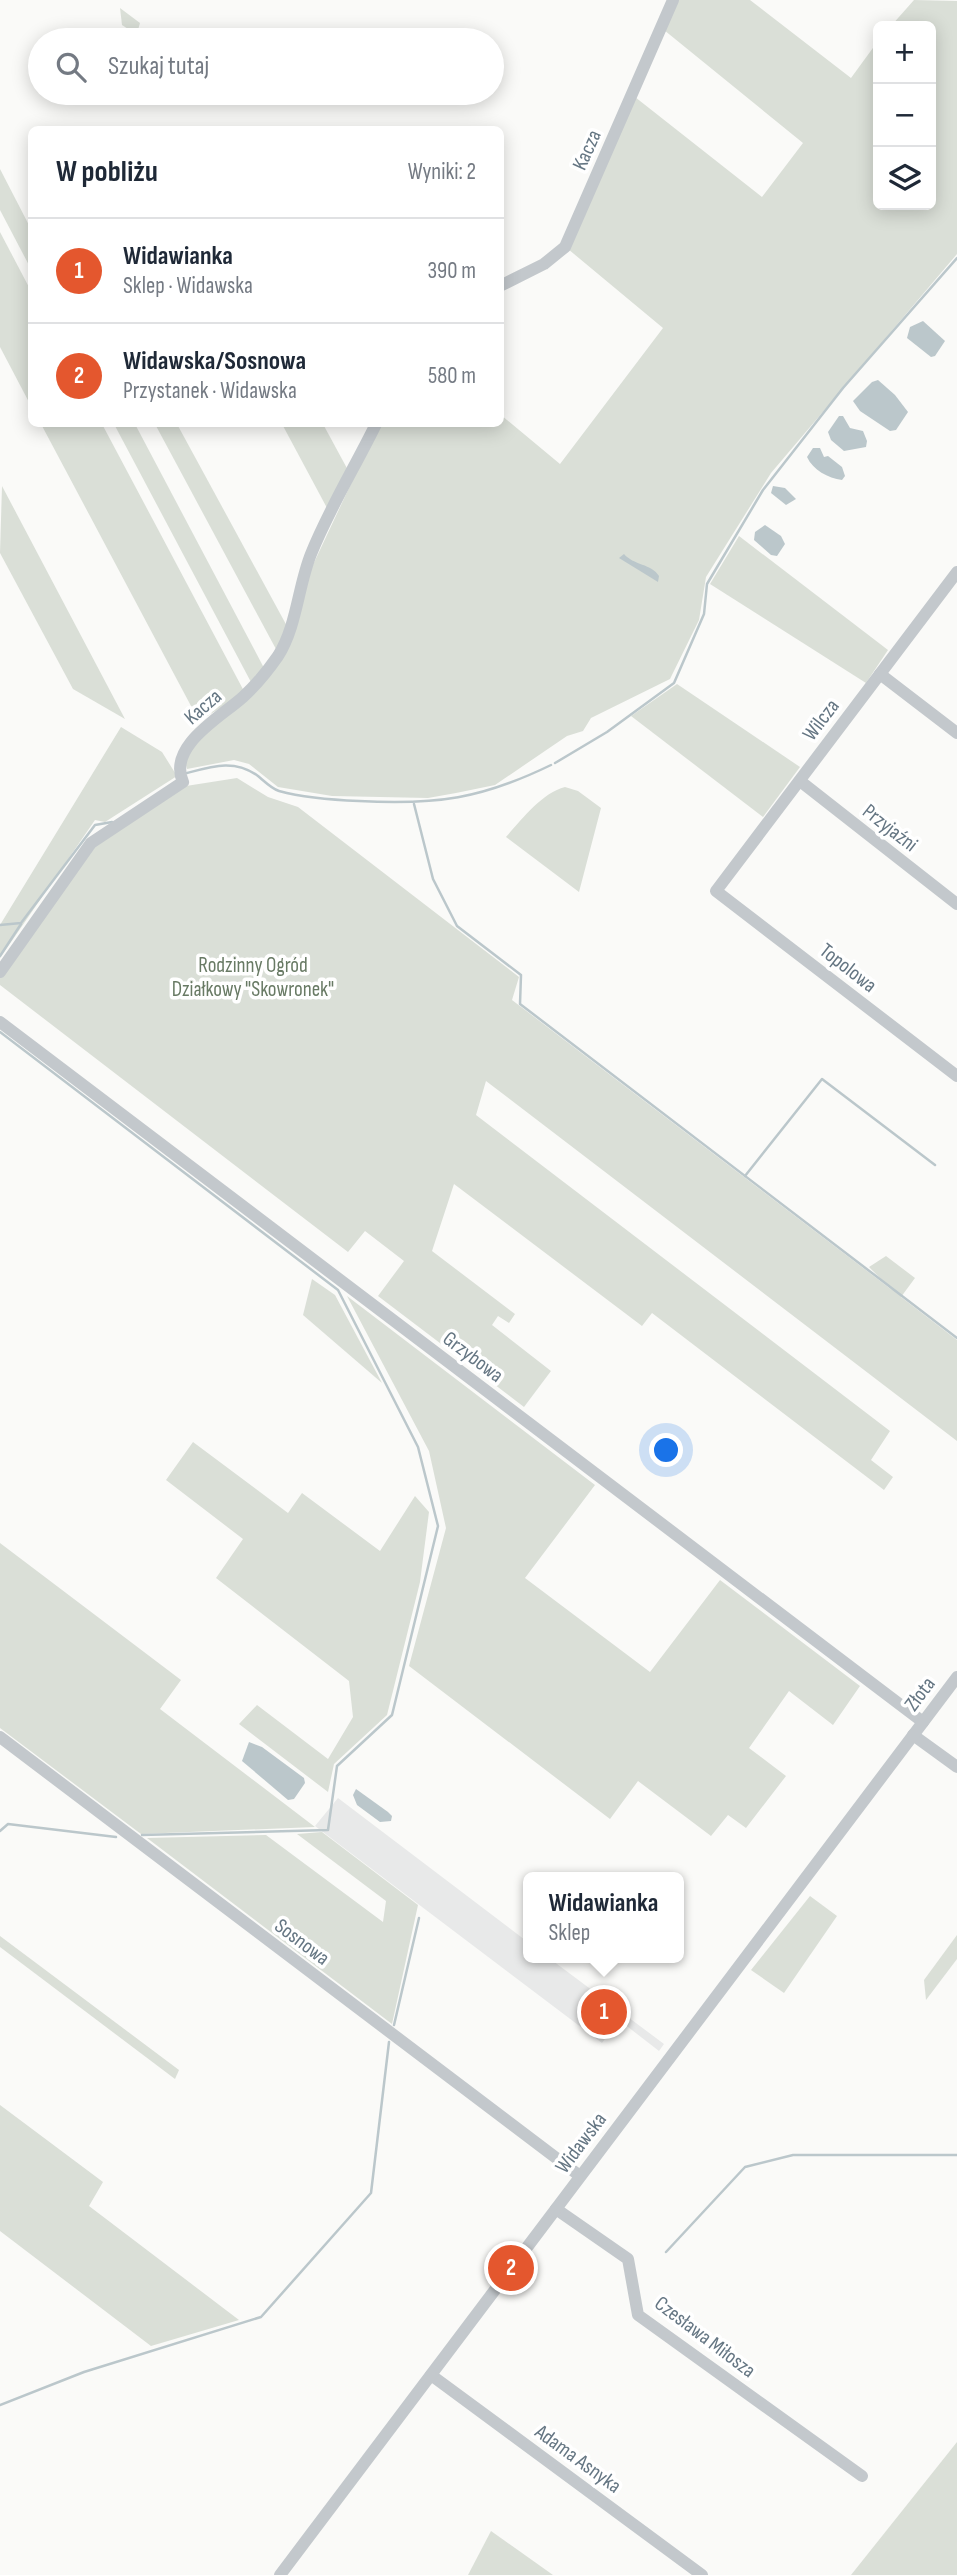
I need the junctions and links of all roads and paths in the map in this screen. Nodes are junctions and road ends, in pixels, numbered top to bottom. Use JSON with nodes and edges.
{"nodes":[{"id":1,"x":673,"y":0,"type":"edge"},
{"id":2,"x":504,"y":284,"type":"edge"},
{"id":3,"x":374,"y":427,"type":"edge"},
{"id":4,"x":955,"y":577,"type":"edge"},
{"id":5,"x":880,"y":674,"type":"junction"},
{"id":6,"x":957,"y":733,"type":"edge"},
{"id":7,"x":800,"y":781,"type":"junction"},
{"id":8,"x":716,"y":891,"type":"joint"},
{"id":9,"x":957,"y":904,"type":"edge"},
{"id":10,"x":0,"y":972,"type":"edge"},
{"id":11,"x":0,"y":1022,"type":"edge"},
{"id":12,"x":956,"y":1075,"type":"edge"},
{"id":13,"x":957,"y":1677,"type":"edge"},
{"id":14,"x":923,"y":1722,"type":"junction"},
{"id":15,"x":914,"y":1735,"type":"junction"},
{"id":16,"x":0,"y":1737,"type":"edge"},
{"id":17,"x":957,"y":1767,"type":"edge"},
{"id":18,"x":580,"y":2176,"type":"junction"},
{"id":19,"x":556,"y":2209,"type":"junction"},
{"id":20,"x":431,"y":2375,"type":"junction"},
{"id":21,"x":862,"y":2476,"type":"dead end"},
{"id":22,"x":280,"y":2575,"type":"edge"},
{"id":23,"x":702,"y":2575,"type":"edge"}],
"edges":[{"from":1,"to":2,"type":"street","name":"Kacza"},
{"from":3,"to":10,"type":"street","name":"Kacza"},
{"from":4,"to":5,"type":"street","name":"Wilcza"},
{"from":5,"to":6,"type":"street"},
{"from":5,"to":7,"type":"street","name":"Wilcza"},
{"from":7,"to":8,"type":"street","name":"Wilcza"},
{"from":7,"to":9,"type":"street","name":"Przyjaźni"},
{"from":8,"to":12,"type":"street","name":"Topolowa"},
{"from":11,"to":14,"type":"street","name":"Grzybowa"},
{"from":13,"to":14,"type":"street","name":"Złota"},
{"from":14,"to":15,"type":"street","name":"Złota"},
{"from":15,"to":17,"type":"street"},
{"from":15,"to":18,"type":"street","name":"Widawska"},
{"from":16,"to":18,"type":"street","name":"Sosnowa"},
{"from":18,"to":19,"type":"street","name":"Widawska"},
{"from":19,"to":20,"type":"street","name":"Widawska"},
{"from":19,"to":21,"type":"street","name":"Czesława Miłosza"},
{"from":20,"to":22,"type":"street","name":"Widawska"},
{"from":20,"to":23,"type":"street","name":"Adama Asnyka"}]}
